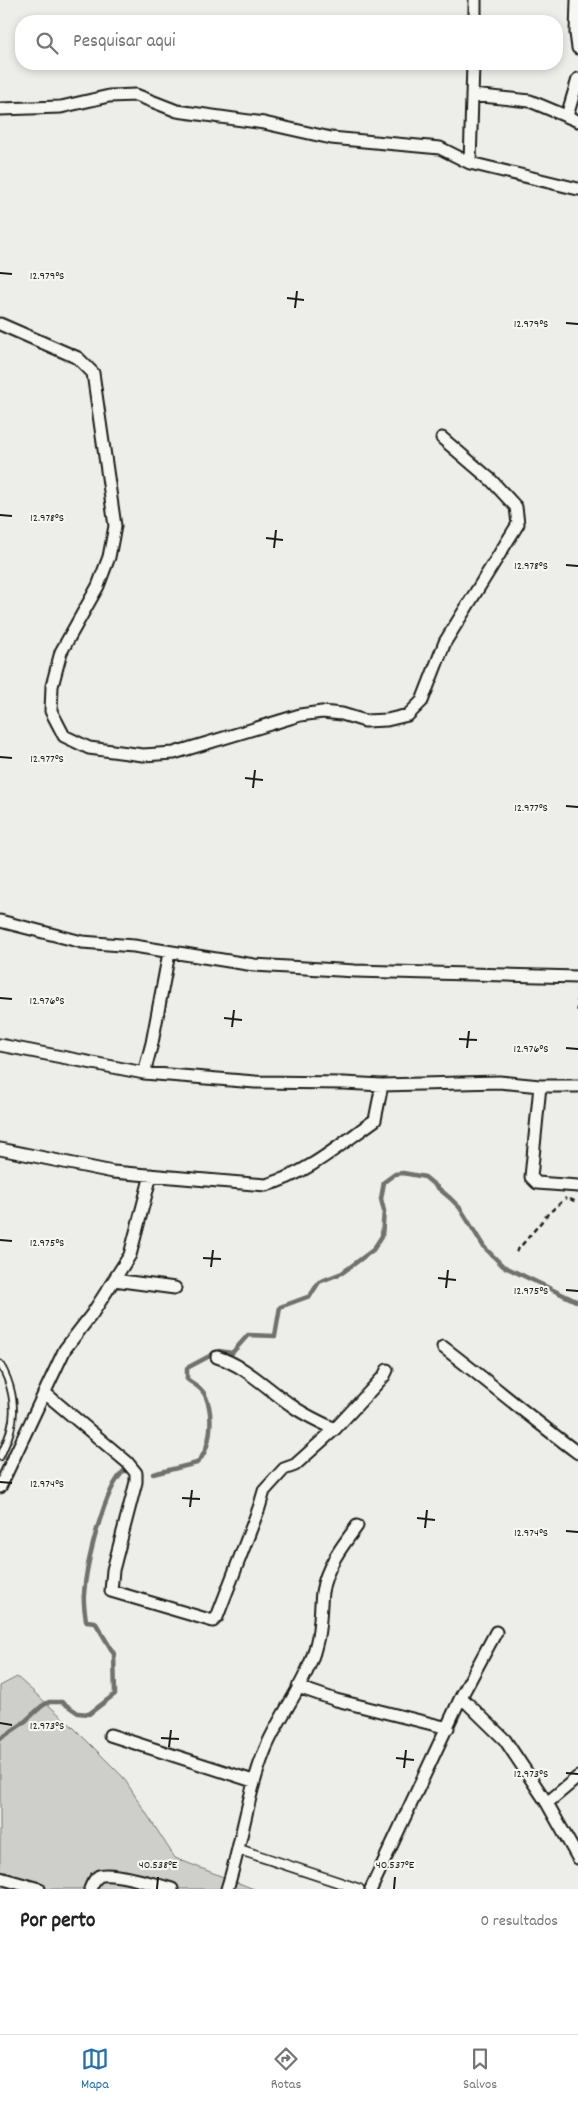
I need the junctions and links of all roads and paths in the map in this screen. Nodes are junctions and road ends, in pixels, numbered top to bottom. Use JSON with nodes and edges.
{"nodes":[{"id":1,"x":475,"y":0,"type":"edge"},
{"id":2,"x":577,"y":0,"type":"edge"},
{"id":3,"x":475,"y":15,"type":"edge"},
{"id":4,"x":578,"y":48,"type":"edge"},
{"id":5,"x":473,"y":70,"type":"edge"},
{"id":6,"x":578,"y":79,"type":"edge"},
{"id":7,"x":472,"y":94,"type":"junction"},
{"id":8,"x":0,"y":109,"type":"edge"},
{"id":9,"x":573,"y":118,"type":"edge"},
{"id":10,"x":470,"y":163,"type":"junction"},
{"id":11,"x":578,"y":189,"type":"edge"},
{"id":12,"x":0,"y":324,"type":"edge"},
{"id":13,"x":442,"y":438,"type":"dead end"},
{"id":14,"x":0,"y":921,"type":"edge"},
{"id":15,"x":169,"y":953,"type":"junction"},
{"id":16,"x":577,"y":977,"type":"edge"},
{"id":17,"x":578,"y":1014,"type":"edge"},
{"id":18,"x":0,"y":1044,"type":"edge"},
{"id":19,"x":144,"y":1073,"type":"junction"},
{"id":20,"x":382,"y":1085,"type":"junction"},
{"id":21,"x":540,"y":1086,"type":"junction"},
{"id":22,"x":578,"y":1086,"type":"edge"},
{"id":23,"x":0,"y":1149,"type":"edge"},
{"id":24,"x":151,"y":1174,"type":"junction"},
{"id":25,"x":575,"y":1190,"type":"edge"},
{"id":26,"x":566,"y":1198,"type":"junction"},
{"id":27,"x":578,"y":1203,"type":"edge"},
{"id":28,"x":516,"y":1252,"type":"dead end"},
{"id":29,"x":114,"y":1280,"type":"junction"},
{"id":30,"x":175,"y":1288,"type":"dead end"},
{"id":31,"x":443,"y":1348,"type":"dead end"},
{"id":32,"x":217,"y":1357,"type":"dead end"},
{"id":33,"x":0,"y":1364,"type":"edge"},
{"id":34,"x":387,"y":1370,"type":"dead end"},
{"id":35,"x":45,"y":1393,"type":"junction"},
{"id":36,"x":335,"y":1429,"type":"junction"},
{"id":37,"x":578,"y":1453,"type":"edge"},
{"id":38,"x":0,"y":1457,"type":"edge"},
{"id":39,"x":0,"y":1487,"type":"edge"},
{"id":40,"x":357,"y":1526,"type":"dead end"},
{"id":41,"x":496,"y":1632,"type":"dead end"},
{"id":42,"x":298,"y":1687,"type":"junction"},
{"id":43,"x":461,"y":1697,"type":"junction"},
{"id":44,"x":448,"y":1728,"type":"junction"},
{"id":45,"x":110,"y":1735,"type":"dead end"},
{"id":46,"x":578,"y":1777,"type":"edge"},
{"id":47,"x":253,"y":1781,"type":"junction"},
{"id":48,"x":547,"y":1803,"type":"junction"},
{"id":49,"x":238,"y":1849,"type":"junction"},
{"id":50,"x":578,"y":1858,"type":"edge"},
{"id":51,"x":0,"y":1878,"type":"edge"},
{"id":52,"x":39,"y":1889,"type":"edge"},
{"id":53,"x":90,"y":1889,"type":"edge"},
{"id":54,"x":172,"y":1889,"type":"edge"},
{"id":55,"x":227,"y":1889,"type":"edge"},
{"id":56,"x":359,"y":1889,"type":"edge"},
{"id":57,"x":371,"y":1889,"type":"edge"}],
"edges":[{"from":1,"to":3,"type":"street"},
{"from":2,"to":4,"type":"street"},
{"from":5,"to":7,"type":"street"},
{"from":6,"to":9,"type":"street"},
{"from":7,"to":9,"type":"street"},
{"from":7,"to":10,"type":"street"},
{"from":8,"to":10,"type":"street"},
{"from":10,"to":11,"type":"street"},
{"from":12,"to":13,"type":"street"},
{"from":14,"to":15,"type":"street"},
{"from":15,"to":16,"type":"street"},
{"from":15,"to":19,"type":"street"},
{"from":16,"to":17,"type":"path"},
{"from":18,"to":19,"type":"street"},
{"from":19,"to":20,"type":"street"},
{"from":20,"to":21,"type":"street"},
{"from":20,"to":24,"type":"street"},
{"from":21,"to":22,"type":"street"},
{"from":21,"to":25,"type":"street"},
{"from":23,"to":24,"type":"street"},
{"from":24,"to":29,"type":"street"},
{"from":25,"to":26,"type":"path"},
{"from":26,"to":27,"type":"path"},
{"from":26,"to":28,"type":"path"},
{"from":29,"to":30,"type":"street"},
{"from":29,"to":35,"type":"street"},
{"from":31,"to":37,"type":"street"},
{"from":32,"to":36,"type":"street"},
{"from":33,"to":38,"type":"lane"},
{"from":34,"to":36,"type":"street"},
{"from":35,"to":36,"type":"street"},
{"from":35,"to":39,"type":"street"},
{"from":40,"to":42,"type":"street"},
{"from":41,"to":43,"type":"street"},
{"from":42,"to":44,"type":"street"},
{"from":42,"to":47,"type":"street"},
{"from":43,"to":44,"type":"street"},
{"from":43,"to":48,"type":"street"},
{"from":44,"to":57,"type":"street"},
{"from":45,"to":47,"type":"street"},
{"from":46,"to":48,"type":"street"},
{"from":47,"to":49,"type":"street"},
{"from":48,"to":50,"type":"street"},
{"from":49,"to":55,"type":"street"},
{"from":49,"to":56,"type":"street"},
{"from":51,"to":52,"type":"street"},
{"from":53,"to":54,"type":"street"}]}
